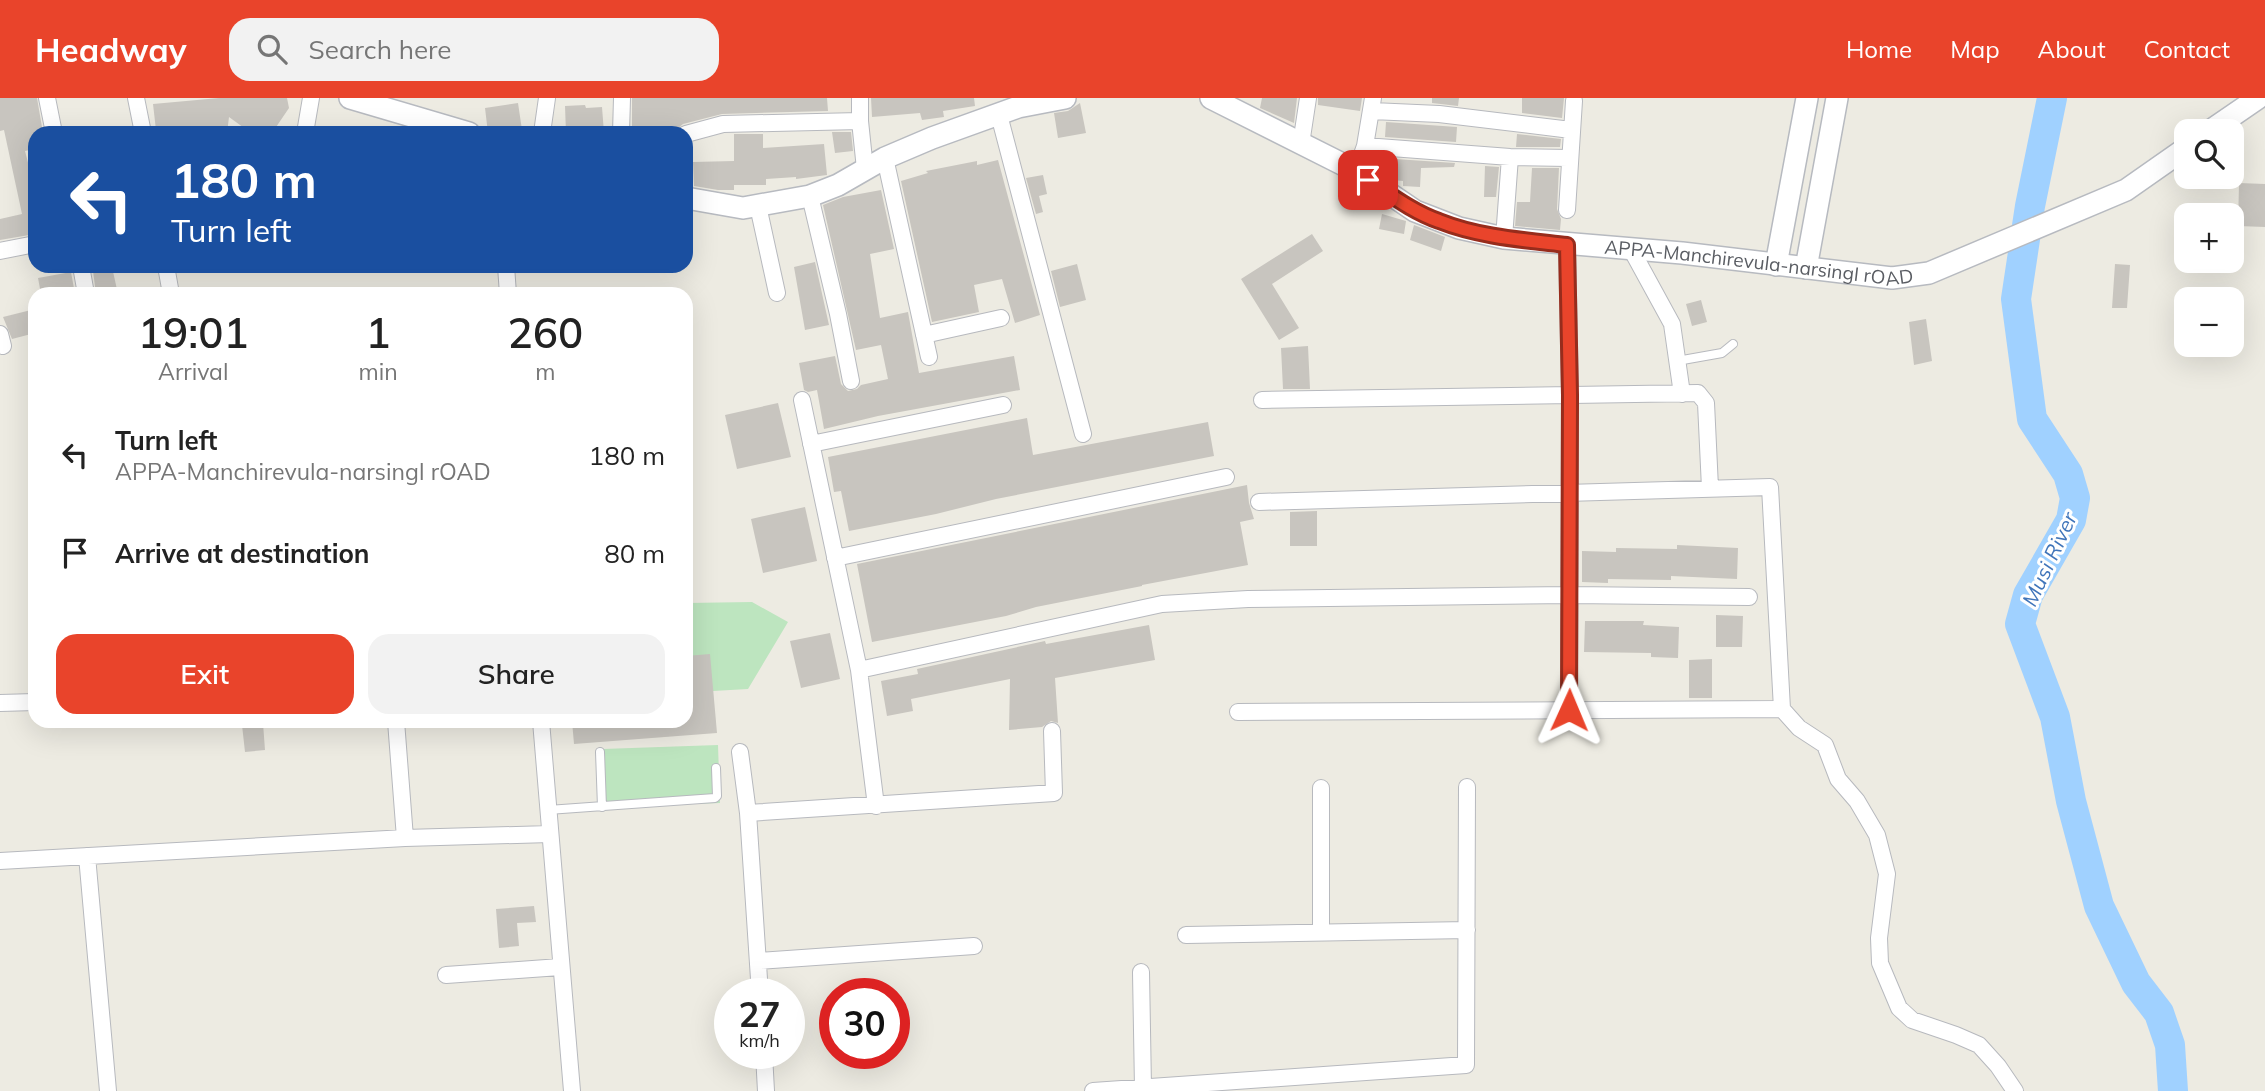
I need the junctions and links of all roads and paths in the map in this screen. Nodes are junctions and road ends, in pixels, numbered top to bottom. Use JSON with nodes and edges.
{"nodes":[{"id":1,"x":47,"y":98,"type":"edge"},
{"id":2,"x":138,"y":98,"type":"edge"},
{"id":3,"x":311,"y":98,"type":"edge"},
{"id":4,"x":350,"y":98,"type":"edge"},
{"id":5,"x":547,"y":98,"type":"edge"},
{"id":6,"x":622,"y":98,"type":"edge"},
{"id":7,"x":860,"y":98,"type":"edge"},
{"id":8,"x":1065,"y":98,"type":"edge"},
{"id":9,"x":1211,"y":98,"type":"edge"},
{"id":10,"x":1308,"y":98,"type":"edge"},
{"id":11,"x":1807,"y":98,"type":"edge"},
{"id":12,"x":1838,"y":98,"type":"edge"},
{"id":13,"x":2258,"y":98,"type":"edge"},
{"id":14,"x":1574,"y":101,"type":"dead end"},
{"id":15,"x":399,"y":105,"type":"edge"},
{"id":16,"x":1373,"y":105,"type":"edge"},
{"id":17,"x":1012,"y":107,"type":"edge"},
{"id":18,"x":2227,"y":119,"type":"edge"},
{"id":19,"x":860,"y":121,"type":"junction"},
{"id":20,"x":53,"y":126,"type":"edge"},
{"id":21,"x":141,"y":126,"type":"edge"},
{"id":22,"x":306,"y":126,"type":"edge"},
{"id":23,"x":452,"y":126,"type":"edge"},
{"id":24,"x":543,"y":126,"type":"edge"},
{"id":25,"x":621,"y":126,"type":"edge"},
{"id":26,"x":1571,"y":130,"type":"junction"},
{"id":27,"x":693,"y":132,"type":"edge"},
{"id":28,"x":1301,"y":144,"type":"junction"},
{"id":29,"x":1365,"y":146,"type":"junction"},
{"id":30,"x":2174,"y":156,"type":"edge"},
{"id":31,"x":1510,"y":157,"type":"junction"},
{"id":32,"x":885,"y":158,"type":"junction"},
{"id":33,"x":1569,"y":158,"type":"junction"},
{"id":34,"x":865,"y":169,"type":"junction"},
{"id":35,"x":1356,"y":171,"type":"junction"},
{"id":36,"x":810,"y":196,"type":"junction"},
{"id":37,"x":693,"y":199,"type":"edge"},
{"id":38,"x":758,"y":206,"type":"junction"},
{"id":39,"x":1567,"y":211,"type":"dead end"},
{"id":40,"x":1504,"y":238,"type":"junction"},
{"id":41,"x":28,"y":245,"type":"edge"},
{"id":42,"x":1567,"y":245,"type":"junction"},
{"id":43,"x":1631,"y":249,"type":"junction"},
{"id":44,"x":0,"y":251,"type":"edge"},
{"id":45,"x":1776,"y":265,"type":"junction"},
{"id":46,"x":1806,"y":268,"type":"junction"},
{"id":47,"x":777,"y":293,"type":"dead end"},
{"id":48,"x":1001,"y":318,"type":"dead end"},
{"id":49,"x":924,"y":335,"type":"junction"},
{"id":50,"x":1733,"y":344,"type":"dead end"},
{"id":51,"x":929,"y":357,"type":"dead end"},
{"id":52,"x":1677,"y":361,"type":"junction"},
{"id":53,"x":850,"y":381,"type":"dead end"},
{"id":54,"x":1682,"y":394,"type":"junction"},
{"id":55,"x":1570,"y":395,"type":"junction"},
{"id":56,"x":802,"y":400,"type":"dead end"},
{"id":57,"x":1262,"y":400,"type":"dead end"},
{"id":58,"x":1003,"y":405,"type":"dead end"},
{"id":59,"x":1083,"y":434,"type":"dead end"},
{"id":60,"x":811,"y":444,"type":"junction"},
{"id":61,"x":1226,"y":477,"type":"dead end"},
{"id":62,"x":1710,"y":488,"type":"junction"},
{"id":63,"x":1570,"y":492,"type":"junction"},
{"id":64,"x":1259,"y":502,"type":"dead end"},
{"id":65,"x":835,"y":558,"type":"junction"},
{"id":66,"x":1571,"y":595,"type":"junction"},
{"id":67,"x":1749,"y":597,"type":"dead end"},
{"id":68,"x":859,"y":670,"type":"junction"},
{"id":69,"x":28,"y":702,"type":"edge"},
{"id":70,"x":0,"y":703,"type":"edge"},
{"id":71,"x":1782,"y":709,"type":"junction"},
{"id":72,"x":1569,"y":710,"type":"junction"},
{"id":73,"x":1238,"y":712,"type":"dead end"},
{"id":74,"x":397,"y":728,"type":"edge"},
{"id":75,"x":542,"y":728,"type":"edge"},
{"id":76,"x":1052,"y":731,"type":"dead end"},
{"id":77,"x":600,"y":752,"type":"dead end"},
{"id":78,"x":740,"y":752,"type":"dead end"},
{"id":79,"x":716,"y":768,"type":"dead end"},
{"id":80,"x":1467,"y":787,"type":"dead end"},
{"id":81,"x":1321,"y":788,"type":"dead end"},
{"id":82,"x":876,"y":806,"type":"junction"},
{"id":83,"x":602,"y":807,"type":"junction"},
{"id":84,"x":548,"y":810,"type":"junction"},
{"id":85,"x":748,"y":813,"type":"junction"},
{"id":86,"x":550,"y":834,"type":"junction"},
{"id":87,"x":405,"y":838,"type":"junction"},
{"id":88,"x":87,"y":856,"type":"junction"},
{"id":89,"x":0,"y":861,"type":"edge"},
{"id":90,"x":1466,"y":930,"type":"junction"},
{"id":91,"x":1321,"y":932,"type":"junction"},
{"id":92,"x":1186,"y":935,"type":"dead end"},
{"id":93,"x":974,"y":946,"type":"dead end"},
{"id":94,"x":758,"y":961,"type":"junction"},
{"id":95,"x":560,"y":967,"type":"junction"},
{"id":96,"x":1141,"y":972,"type":"dead end"},
{"id":97,"x":446,"y":975,"type":"dead end"},
{"id":98,"x":759,"y":978,"type":"edge"},
{"id":99,"x":765,"y":1069,"type":"edge"},
{"id":100,"x":1311,"y":1083,"type":"edge"},
{"id":101,"x":1143,"y":1087,"type":"junction"},
{"id":102,"x":108,"y":1091,"type":"edge"},
{"id":103,"x":572,"y":1091,"type":"edge"},
{"id":104,"x":766,"y":1091,"type":"edge"},
{"id":105,"x":1093,"y":1091,"type":"edge"},
{"id":106,"x":2015,"y":1091,"type":"edge"}],
"edges":[{"from":1,"to":20,"type":"street"},
{"from":2,"to":21,"type":"street"},
{"from":3,"to":22,"type":"street"},
{"from":4,"to":15,"type":"street"},
{"from":5,"to":24,"type":"street"},
{"from":6,"to":25,"type":"street"},
{"from":7,"to":19,"type":"street"},
{"from":8,"to":17,"type":"street"},
{"from":9,"to":28,"type":"street","name":"APPA-Manchirevula-narsingI rOAD"},
{"from":10,"to":28,"type":"street"},
{"from":11,"to":45,"type":"street"},
{"from":12,"to":46,"type":"street"},
{"from":13,"to":18,"type":"street"},
{"from":14,"to":26,"type":"street"},
{"from":15,"to":23,"type":"street"},
{"from":16,"to":26,"type":"street"},
{"from":16,"to":29,"type":"street"},
{"from":17,"to":32,"type":"street"},
{"from":17,"to":59,"type":"street"},
{"from":19,"to":27,"type":"street"},
{"from":19,"to":34,"type":"street"},
{"from":26,"to":33,"type":"street"},
{"from":28,"to":35,"type":"street","name":"APPA-Manchirevula-narsingI rOAD"},
{"from":29,"to":31,"type":"street"},
{"from":29,"to":35,"type":"street"},
{"from":30,"to":46,"type":"street","name":"APPA-Manchirevula-narsingI rOAD"},
{"from":31,"to":33,"type":"street"},
{"from":31,"to":40,"type":"street"},
{"from":32,"to":34,"type":"street"},
{"from":32,"to":49,"type":"street"},
{"from":33,"to":39,"type":"street"},
{"from":34,"to":36,"type":"street"},
{"from":35,"to":40,"type":"street","name":"APPA-Manchirevula-narsingI rOAD"},
{"from":36,"to":38,"type":"street"},
{"from":36,"to":53,"type":"street"},
{"from":37,"to":38,"type":"street"},
{"from":38,"to":47,"type":"street"},
{"from":40,"to":42,"type":"street","name":"APPA-Manchirevula-narsingI rOAD"},
{"from":41,"to":44,"type":"street"},
{"from":42,"to":43,"type":"street","name":"APPA-Manchirevula-narsingI rOAD"},
{"from":42,"to":55,"type":"street"},
{"from":43,"to":45,"type":"street","name":"APPA-Manchirevula-narsingI rOAD"},
{"from":43,"to":52,"type":"street"},
{"from":45,"to":46,"type":"street","name":"APPA-Manchirevula-narsingI rOAD"},
{"from":48,"to":49,"type":"street"},
{"from":49,"to":51,"type":"street"},
{"from":50,"to":52,"type":"lane"},
{"from":52,"to":54,"type":"street"},
{"from":54,"to":55,"type":"street"},
{"from":54,"to":62,"type":"street"},
{"from":55,"to":57,"type":"street"},
{"from":55,"to":63,"type":"street"},
{"from":56,"to":60,"type":"street"},
{"from":58,"to":60,"type":"street"},
{"from":60,"to":65,"type":"street"},
{"from":61,"to":65,"type":"street"},
{"from":62,"to":63,"type":"street"},
{"from":62,"to":71,"type":"street"},
{"from":63,"to":64,"type":"street"},
{"from":63,"to":66,"type":"street"},
{"from":65,"to":68,"type":"street"},
{"from":66,"to":67,"type":"street"},
{"from":66,"to":68,"type":"street"},
{"from":66,"to":72,"type":"street"},
{"from":68,"to":82,"type":"street"},
{"from":69,"to":70,"type":"street"},
{"from":71,"to":72,"type":"street"},
{"from":71,"to":106,"type":"street"},
{"from":72,"to":73,"type":"street"},
{"from":74,"to":87,"type":"street"},
{"from":75,"to":84,"type":"street"},
{"from":76,"to":82,"type":"street"},
{"from":77,"to":83,"type":"lane"},
{"from":78,"to":85,"type":"street"},
{"from":79,"to":83,"type":"lane"},
{"from":80,"to":90,"type":"street"},
{"from":81,"to":91,"type":"street"},
{"from":82,"to":85,"type":"street"},
{"from":83,"to":84,"type":"lane"},
{"from":84,"to":86,"type":"street"},
{"from":85,"to":94,"type":"street"},
{"from":86,"to":87,"type":"street"},
{"from":86,"to":95,"type":"street"},
{"from":87,"to":88,"type":"street"},
{"from":88,"to":89,"type":"street"},
{"from":88,"to":102,"type":"street"},
{"from":90,"to":91,"type":"street"},
{"from":90,"to":100,"type":"street"},
{"from":91,"to":92,"type":"street"},
{"from":93,"to":94,"type":"street"},
{"from":94,"to":98,"type":"street"},
{"from":95,"to":97,"type":"street"},
{"from":95,"to":103,"type":"street"},
{"from":96,"to":101,"type":"street"},
{"from":99,"to":104,"type":"street"},
{"from":100,"to":101,"type":"street"},
{"from":101,"to":105,"type":"street"}]}
